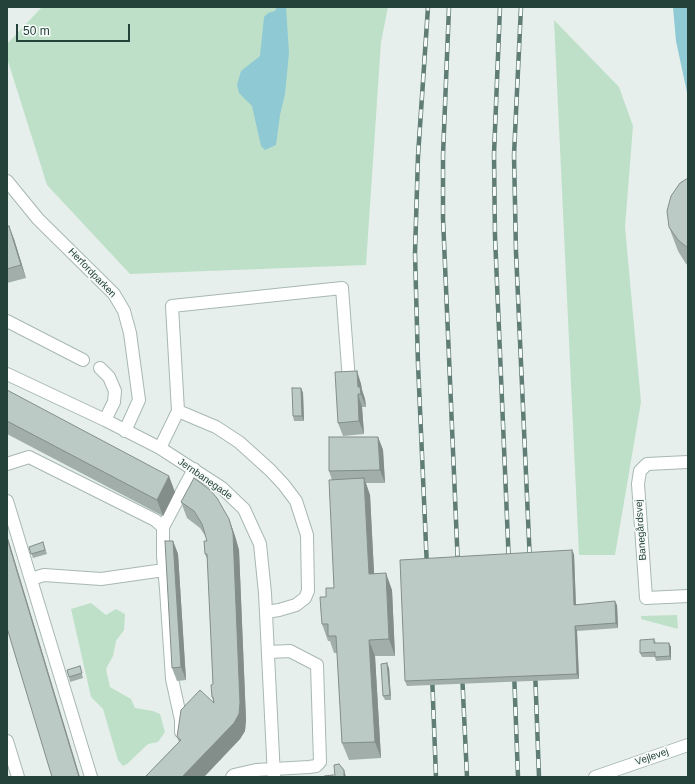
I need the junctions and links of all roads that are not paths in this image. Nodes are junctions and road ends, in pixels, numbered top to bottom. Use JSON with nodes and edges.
{"nodes":[{"id":1,"x":7,"y":180,"type":"edge"},
{"id":2,"x":7,"y":321,"type":"edge"},
{"id":3,"x":83,"y":360,"type":"dead end"},
{"id":4,"x":100,"y":368,"type":"dead end"},
{"id":5,"x":7,"y":374,"type":"edge"},
{"id":6,"x":349,"y":381,"type":"edge"},
{"id":7,"x":178,"y":411,"type":"junction"},
{"id":8,"x":105,"y":420,"type":"junction"},
{"id":9,"x":125,"y":431,"type":"junction"},
{"id":10,"x":160,"y":448,"type":"junction"},
{"id":11,"x":688,"y":462,"type":"edge"},
{"id":12,"x":7,"y":464,"type":"edge"},
{"id":13,"x":194,"y":469,"type":"junction"},
{"id":14,"x":7,"y":500,"type":"edge"},
{"id":15,"x":163,"y":527,"type":"junction"},
{"id":16,"x":164,"y":570,"type":"junction"},
{"id":17,"x":31,"y":579,"type":"junction"},
{"id":18,"x":688,"y":596,"type":"edge"},
{"id":19,"x":266,"y":612,"type":"junction"},
{"id":20,"x":268,"y":652,"type":"junction"},
{"id":21,"x":7,"y":741,"type":"edge"},
{"id":22,"x":688,"y":745,"type":"edge"},
{"id":23,"x":178,"y":746,"type":"edge"},
{"id":24,"x":274,"y":773,"type":"edge"},
{"id":25,"x":18,"y":777,"type":"edge"},
{"id":26,"x":91,"y":777,"type":"edge"},
{"id":27,"x":232,"y":777,"type":"edge"},
{"id":28,"x":595,"y":777,"type":"edge"}],
"edges":[{"from":1,"to":9,"type":"street","name":"Herfordparken"},
{"from":2,"to":3,"type":"street"},
{"from":4,"to":8,"type":"street"},
{"from":5,"to":8,"type":"street","name":"Jernbanegade"},
{"from":6,"to":7,"type":"street"},
{"from":7,"to":10,"type":"street"},
{"from":7,"to":19,"type":"street"},
{"from":8,"to":9,"type":"street","name":"Jernbanegade"},
{"from":9,"to":10,"type":"street","name":"Jernbanegade"},
{"from":10,"to":13,"type":"street","name":"Jernbanegade"},
{"from":11,"to":18,"type":"street","name":"Banegårdsvej"},
{"from":12,"to":15,"type":"street"},
{"from":13,"to":15,"type":"street"},
{"from":13,"to":19,"type":"street","name":"Jernbanegade"},
{"from":14,"to":17,"type":"street"},
{"from":15,"to":16,"type":"street"},
{"from":16,"to":17,"type":"street"},
{"from":16,"to":23,"type":"street"},
{"from":17,"to":26,"type":"street"},
{"from":19,"to":20,"type":"street","name":"Jernbanegade"},
{"from":20,"to":24,"type":"street","name":"Jernbanegade"},
{"from":20,"to":24,"type":"street"},
{"from":21,"to":25,"type":"street"},
{"from":22,"to":28,"type":"street","name":"Vejlevej"},
{"from":24,"to":27,"type":"street"}]}
